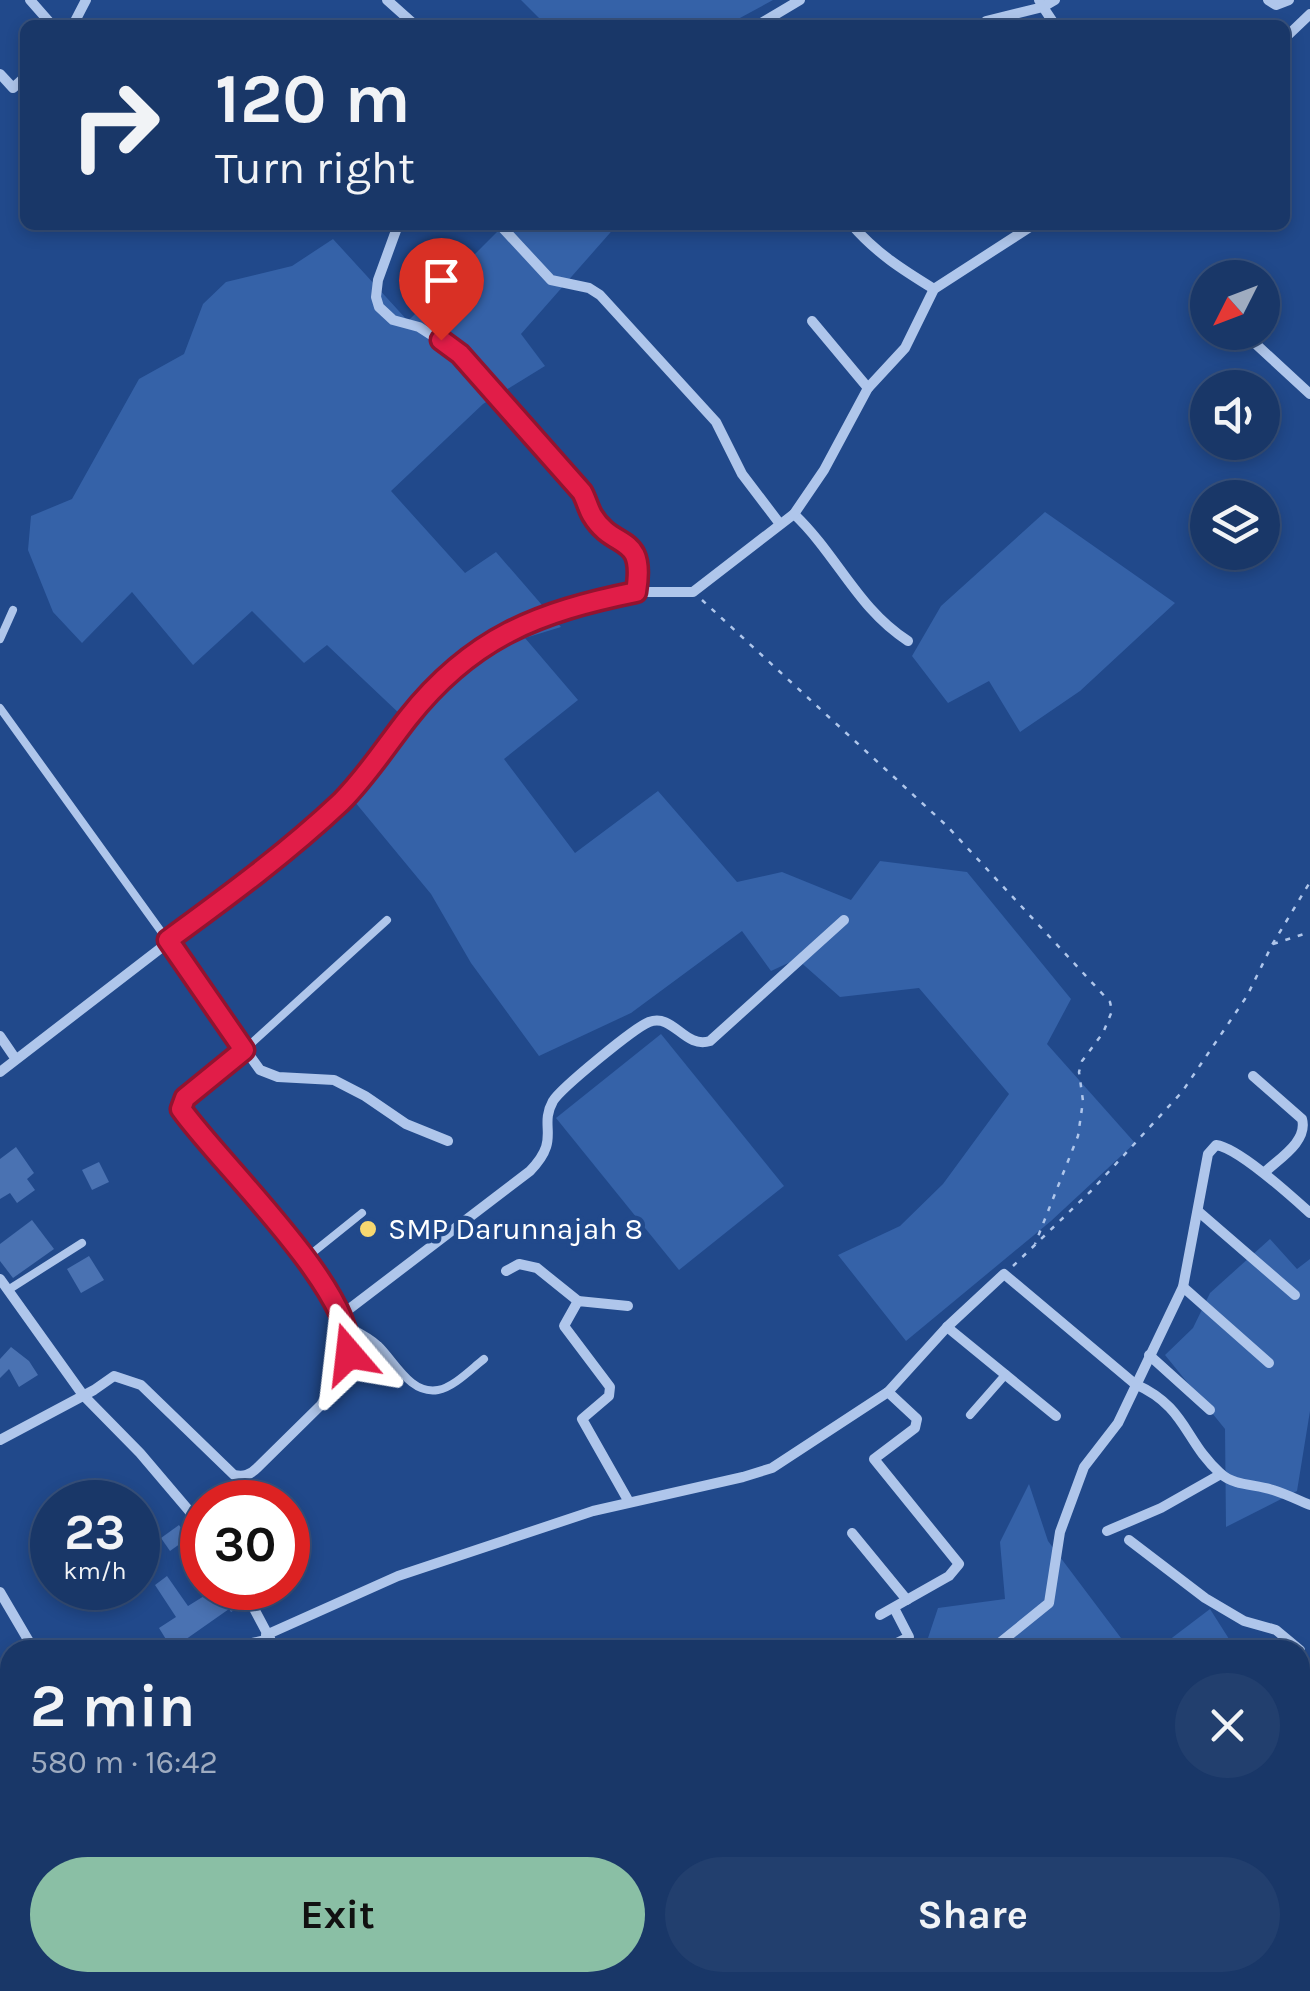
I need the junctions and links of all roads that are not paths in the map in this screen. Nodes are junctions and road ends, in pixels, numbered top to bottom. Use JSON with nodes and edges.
{"nodes":[{"id":1,"x":30,"y":0,"type":"edge"},
{"id":2,"x":386,"y":0,"type":"edge"},
{"id":3,"x":800,"y":0,"type":"edge"},
{"id":4,"x":1055,"y":0,"type":"edge"},
{"id":5,"x":1268,"y":0,"type":"edge"},
{"id":6,"x":1289,"y":0,"type":"edge"},
{"id":7,"x":1041,"y":4,"type":"edge"},
{"id":8,"x":1310,"y":14,"type":"edge"},
{"id":9,"x":48,"y":20,"type":"edge"},
{"id":10,"x":409,"y":20,"type":"edge"},
{"id":11,"x":766,"y":20,"type":"edge"},
{"id":12,"x":986,"y":20,"type":"dead end"},
{"id":13,"x":1290,"y":33,"type":"edge"},
{"id":14,"x":0,"y":74,"type":"edge"},
{"id":15,"x":20,"y":82,"type":"edge"},
{"id":16,"x":396,"y":230,"type":"edge"},
{"id":17,"x":505,"y":230,"type":"edge"},
{"id":18,"x":856,"y":230,"type":"edge"},
{"id":19,"x":1026,"y":230,"type":"edge"},
{"id":20,"x":934,"y":290,"type":"junction"},
{"id":21,"x":812,"y":321,"type":"dead end"},
{"id":22,"x":1262,"y":350,"type":"edge"},
{"id":23,"x":868,"y":388,"type":"junction"},
{"id":24,"x":1310,"y":394,"type":"edge"},
{"id":25,"x":794,"y":514,"type":"junction"},
{"id":26,"x":780,"y":524,"type":"junction"},
{"id":27,"x":636,"y":592,"type":"junction"},
{"id":28,"x":14,"y":610,"type":"dead end"},
{"id":29,"x":0,"y":638,"type":"edge"},
{"id":30,"x":908,"y":641,"type":"dead end"},
{"id":31,"x":0,"y":708,"type":"edge"},
{"id":32,"x":387,"y":920,"type":"dead end"},
{"id":33,"x":844,"y":920,"type":"dead end"},
{"id":34,"x":168,"y":940,"type":"junction"},
{"id":35,"x":0,"y":1036,"type":"edge"},
{"id":36,"x":244,"y":1050,"type":"junction"},
{"id":37,"x":16,"y":1058,"type":"junction"},
{"id":38,"x":0,"y":1072,"type":"edge"},
{"id":39,"x":1253,"y":1076,"type":"dead end"},
{"id":40,"x":448,"y":1141,"type":"dead end"},
{"id":41,"x":1265,"y":1172,"type":"junction"},
{"id":42,"x":1199,"y":1212,"type":"junction"},
{"id":43,"x":362,"y":1213,"type":"dead end"},
{"id":44,"x":1310,"y":1213,"type":"edge"},
{"id":45,"x":82,"y":1243,"type":"dead end"},
{"id":46,"x":306,"y":1258,"type":"junction"},
{"id":47,"x":506,"y":1271,"type":"dead end"},
{"id":48,"x":0,"y":1279,"type":"edge"},
{"id":49,"x":1183,"y":1286,"type":"junction"},
{"id":50,"x":8,"y":1290,"type":"junction"},
{"id":51,"x":1295,"y":1295,"type":"dead end"},
{"id":52,"x":578,"y":1301,"type":"junction"},
{"id":53,"x":628,"y":1306,"type":"dead end"},
{"id":54,"x":342,"y":1320,"type":"junction"},
{"id":55,"x":948,"y":1327,"type":"junction"},
{"id":56,"x":1149,"y":1355,"type":"junction"},
{"id":57,"x":484,"y":1359,"type":"dead end"},
{"id":58,"x":1269,"y":1362,"type":"dead end"},
{"id":59,"x":1006,"y":1374,"type":"junction"},
{"id":60,"x":1135,"y":1384,"type":"junction"},
{"id":61,"x":888,"y":1392,"type":"junction"},
{"id":62,"x":83,"y":1395,"type":"junction"},
{"id":63,"x":1210,"y":1410,"type":"dead end"},
{"id":64,"x":970,"y":1415,"type":"dead end"},
{"id":65,"x":1056,"y":1416,"type":"dead end"},
{"id":66,"x":0,"y":1440,"type":"edge"},
{"id":67,"x":1221,"y":1474,"type":"junction"},
{"id":68,"x":180,"y":1500,"type":"edge"},
{"id":69,"x":629,"y":1502,"type":"junction"},
{"id":70,"x":1310,"y":1505,"type":"edge"},
{"id":71,"x":1107,"y":1532,"type":"dead end"},
{"id":72,"x":852,"y":1533,"type":"dead end"},
{"id":73,"x":1129,"y":1540,"type":"dead end"},
{"id":74,"x":0,"y":1592,"type":"edge"},
{"id":75,"x":907,"y":1600,"type":"junction"},
{"id":76,"x":894,"y":1608,"type":"junction"},
{"id":77,"x":254,"y":1610,"type":"edge"},
{"id":78,"x":880,"y":1616,"type":"dead end"},
{"id":79,"x":28,"y":1640,"type":"edge"},
{"id":80,"x":269,"y":1640,"type":"edge"},
{"id":81,"x":272,"y":1640,"type":"edge"},
{"id":82,"x":903,"y":1640,"type":"edge"},
{"id":83,"x":1003,"y":1640,"type":"edge"},
{"id":84,"x":1288,"y":1640,"type":"edge"}],
"edges":[{"from":1,"to":9,"type":"street"},
{"from":2,"to":10,"type":"street"},
{"from":3,"to":11,"type":"street"},
{"from":4,"to":7,"type":"street"},
{"from":5,"to":6,"type":"street"},
{"from":7,"to":12,"type":"street"},
{"from":8,"to":13,"type":"street"},
{"from":14,"to":15,"type":"street"},
{"from":16,"to":27,"type":"street"},
{"from":17,"to":26,"type":"street"},
{"from":18,"to":20,"type":"street"},
{"from":19,"to":20,"type":"street"},
{"from":20,"to":23,"type":"street"},
{"from":21,"to":23,"type":"street"},
{"from":22,"to":24,"type":"street"},
{"from":23,"to":25,"type":"street"},
{"from":25,"to":26,"type":"street"},
{"from":25,"to":30,"type":"street"},
{"from":26,"to":27,"type":"street"},
{"from":27,"to":34,"type":"street"},
{"from":28,"to":29,"type":"lane"},
{"from":31,"to":34,"type":"lane"},
{"from":32,"to":36,"type":"lane"},
{"from":33,"to":54,"type":"street"},
{"from":34,"to":36,"type":"street"},
{"from":34,"to":37,"type":"street"},
{"from":35,"to":37,"type":"street"},
{"from":36,"to":40,"type":"street"},
{"from":36,"to":46,"type":"street"},
{"from":37,"to":38,"type":"street"},
{"from":39,"to":41,"type":"street"},
{"from":41,"to":42,"type":"street"},
{"from":41,"to":44,"type":"street"},
{"from":42,"to":49,"type":"street"},
{"from":42,"to":51,"type":"street"},
{"from":43,"to":46,"type":"lane"},
{"from":45,"to":50,"type":"lane"},
{"from":46,"to":54,"type":"street"},
{"from":47,"to":52,"type":"street"},
{"from":48,"to":50,"type":"street"},
{"from":49,"to":56,"type":"street"},
{"from":49,"to":58,"type":"street"},
{"from":50,"to":62,"type":"street"},
{"from":52,"to":53,"type":"street"},
{"from":52,"to":69,"type":"street"},
{"from":54,"to":57,"type":"lane"},
{"from":54,"to":62,"type":"street"},
{"from":55,"to":59,"type":"street"},
{"from":55,"to":60,"type":"street"},
{"from":55,"to":61,"type":"street"},
{"from":56,"to":60,"type":"street"},
{"from":56,"to":63,"type":"street"},
{"from":59,"to":64,"type":"lane"},
{"from":59,"to":65,"type":"street"},
{"from":60,"to":67,"type":"street"},
{"from":60,"to":83,"type":"street"},
{"from":61,"to":69,"type":"street"},
{"from":61,"to":75,"type":"street"},
{"from":62,"to":66,"type":"street"},
{"from":62,"to":68,"type":"street"},
{"from":67,"to":70,"type":"street"},
{"from":67,"to":71,"type":"street"},
{"from":69,"to":81,"type":"street"},
{"from":72,"to":75,"type":"street"},
{"from":73,"to":84,"type":"street"},
{"from":74,"to":79,"type":"street"},
{"from":75,"to":76,"type":"street"},
{"from":76,"to":78,"type":"street"},
{"from":76,"to":82,"type":"street"},
{"from":77,"to":80,"type":"street"}]}
